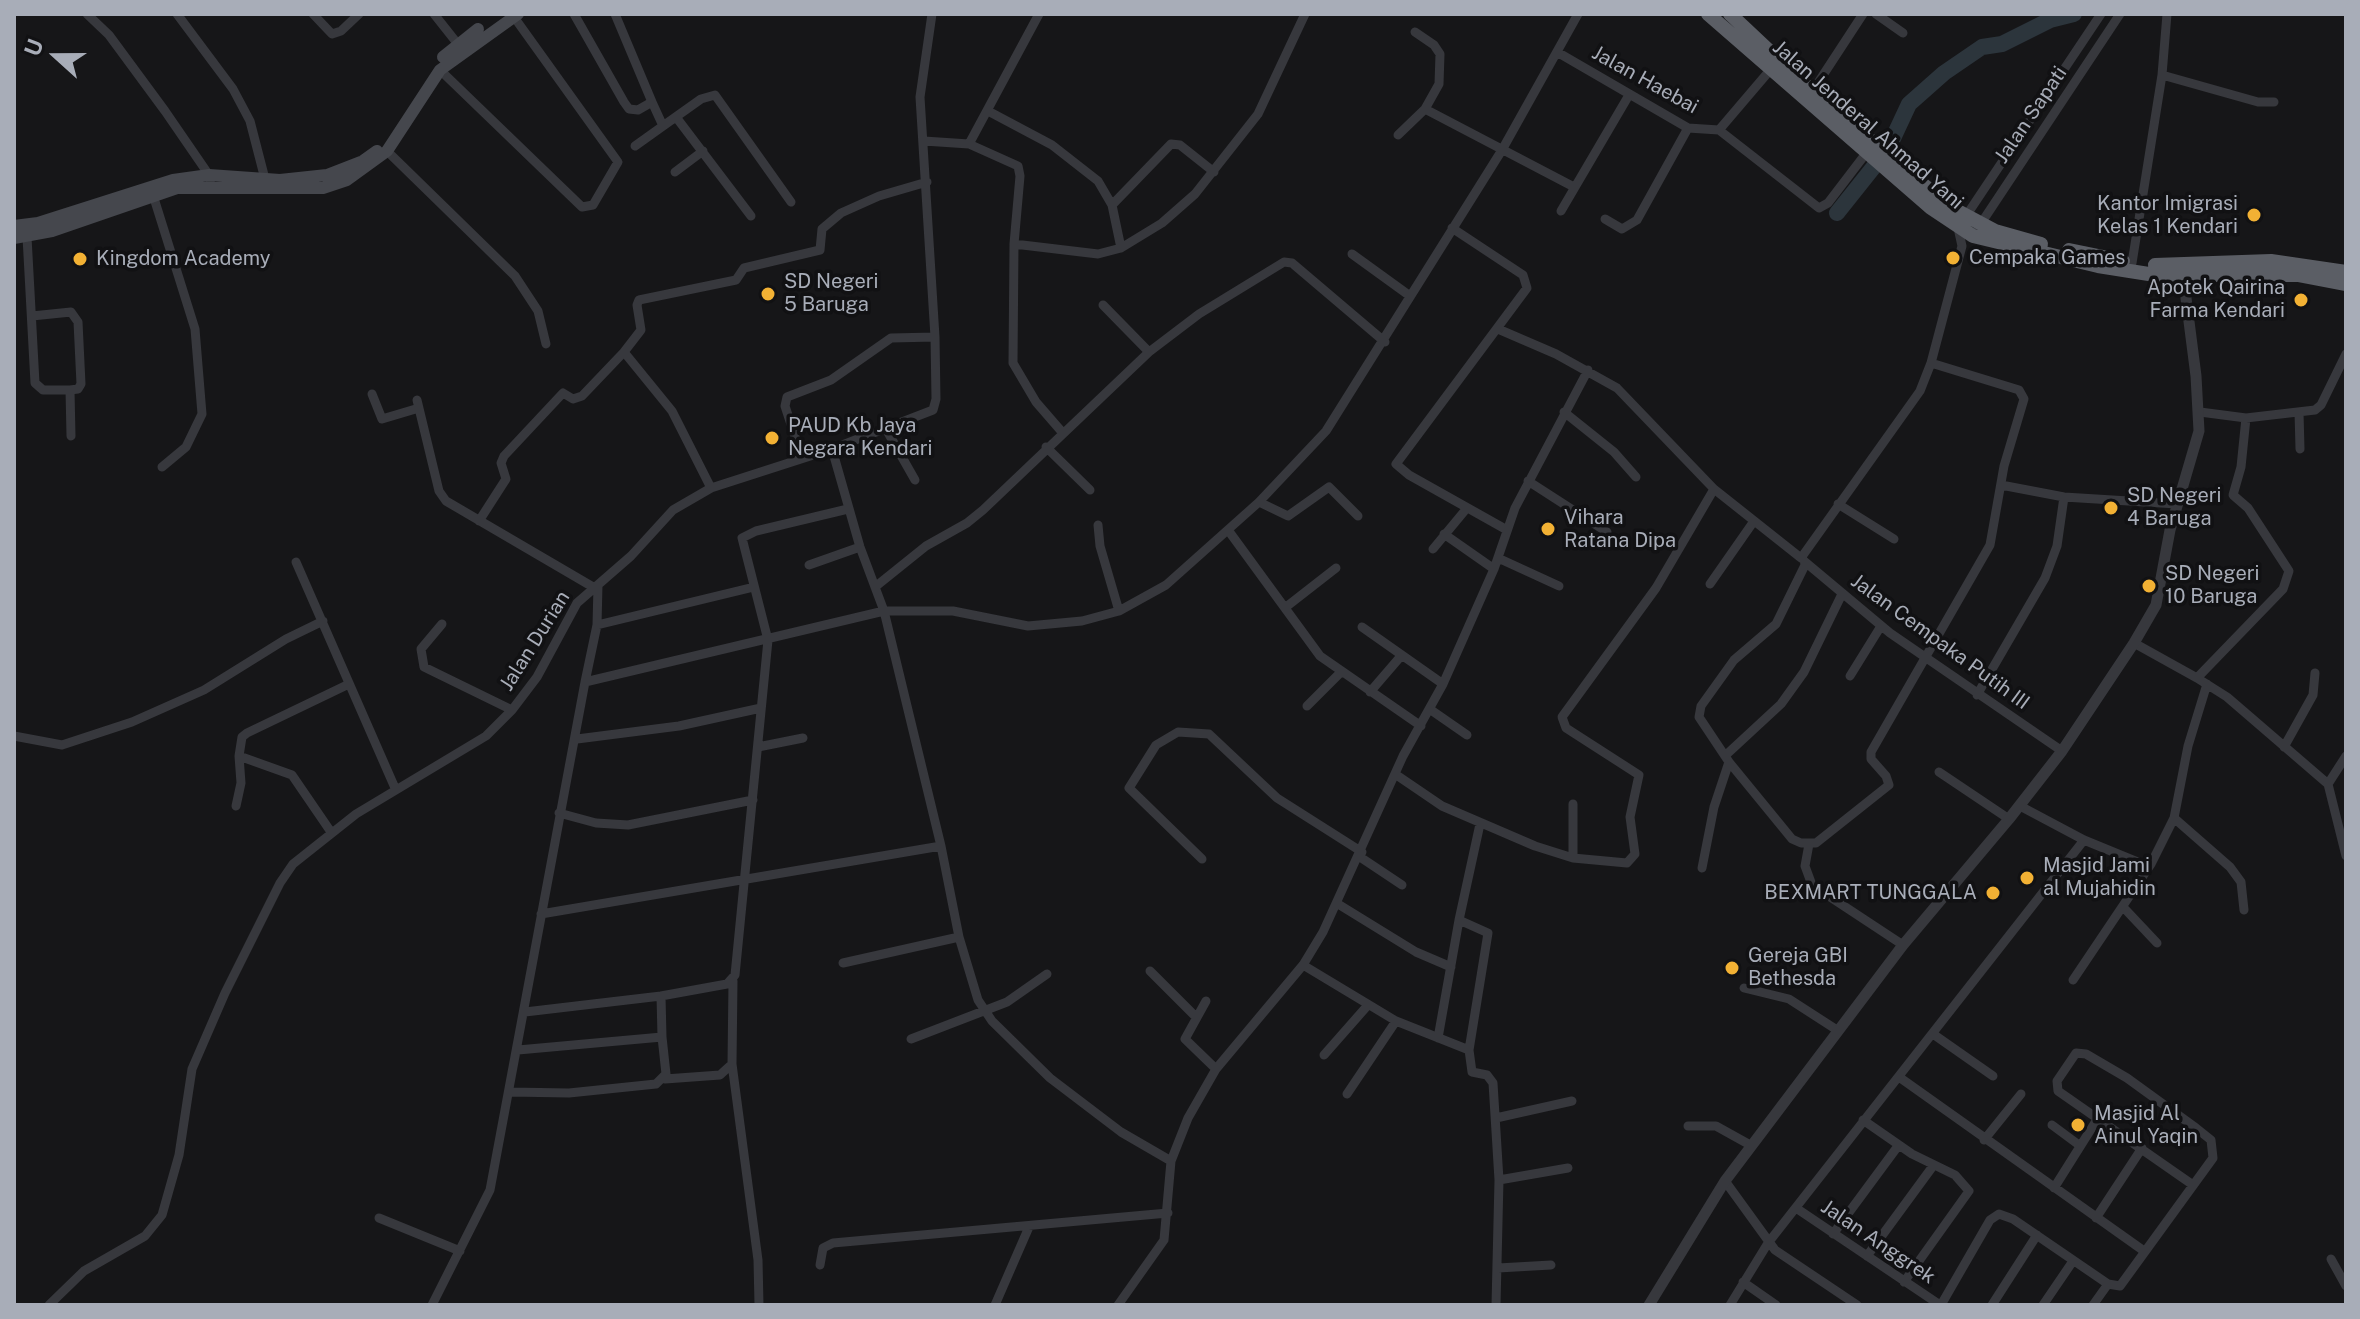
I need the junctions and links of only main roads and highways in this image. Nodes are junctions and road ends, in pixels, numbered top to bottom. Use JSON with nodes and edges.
{"nodes":[{"id":1,"x":1708,"y":14,"type":"edge"},
{"id":2,"x":1730,"y":14,"type":"edge"},
{"id":3,"x":512,"y":15,"type":"edge"},
{"id":4,"x":1809,"y":96,"type":"junction"},
{"id":5,"x":1880,"y":157,"type":"junction"},
{"id":6,"x":210,"y":180,"type":"junction"},
{"id":7,"x":14,"y":226,"type":"edge"},
{"id":8,"x":1972,"y":235,"type":"junction"},
{"id":9,"x":20,"y":237,"type":"edge"},
{"id":10,"x":2182,"y":272,"type":"junction"},
{"id":11,"x":2346,"y":272,"type":"edge"},
{"id":12,"x":2346,"y":284,"type":"edge"}],
"edges":[{"from":1,"to":4,"type":"highway","name":"Jalan Jenderal Ahmad Yani"},
{"from":2,"to":4,"type":"highway","name":"Jalan Jenderal Ahmad Yani"},
{"from":3,"to":6,"type":"main road"},
{"from":3,"to":6,"type":"main road"},
{"from":4,"to":5,"type":"highway","name":"Jalan Jenderal Ahmad Yani"},
{"from":5,"to":8,"type":"highway","name":"Jalan Jenderal Ahmad Yani"},
{"from":5,"to":8,"type":"highway","name":"Jalan Jenderal Ahmad Yani"},
{"from":6,"to":7,"type":"main road"},
{"from":6,"to":9,"type":"main road"},
{"from":8,"to":10,"type":"highway","name":"Jalan Jenderal Ahmad Yani"},
{"from":8,"to":10,"type":"highway","name":"Jalan Jenderal Ahmad Yani"},
{"from":10,"to":11,"type":"highway","name":"Jalan Jenderal Ahmad Yani"},
{"from":10,"to":12,"type":"highway","name":"Jalan Jenderal Ahmad Yani"}]}
